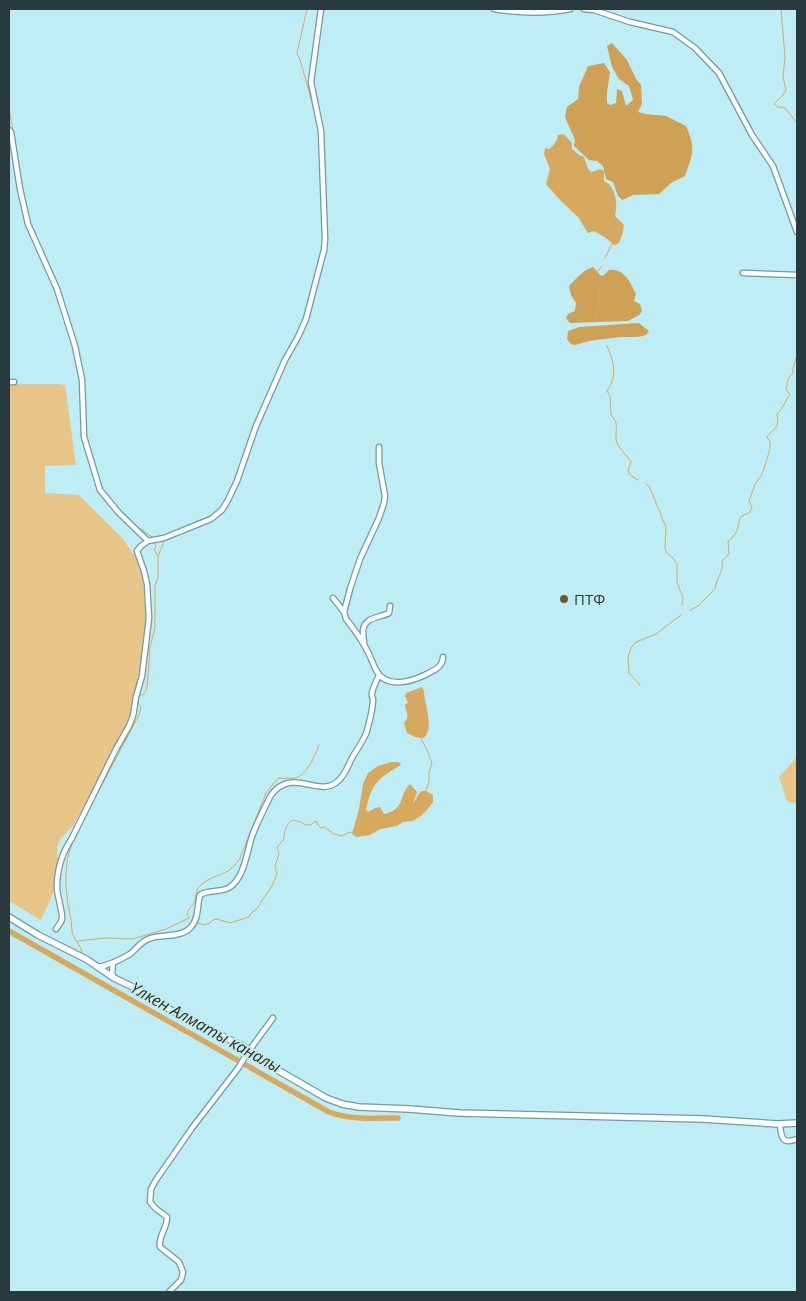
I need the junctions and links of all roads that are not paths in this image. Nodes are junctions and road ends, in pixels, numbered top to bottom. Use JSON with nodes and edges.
{"nodes":[{"id":1,"x":321,"y":9,"type":"edge"},
{"id":2,"x":494,"y":9,"type":"edge"},
{"id":3,"x":570,"y":9,"type":"edge"},
{"id":4,"x":584,"y":9,"type":"edge"},
{"id":5,"x":9,"y":130,"type":"edge"},
{"id":6,"x":797,"y":232,"type":"edge"},
{"id":7,"x":743,"y":273,"type":"dead end"},
{"id":8,"x":797,"y":275,"type":"edge"},
{"id":9,"x":379,"y":448,"type":"dead end"},
{"id":10,"x":148,"y":542,"type":"junction"},
{"id":11,"x":333,"y":598,"type":"dead end"},
{"id":12,"x":390,"y":606,"type":"dead end"},
{"id":13,"x":344,"y":612,"type":"junction"},
{"id":14,"x":364,"y":645,"type":"junction"},
{"id":15,"x":443,"y":657,"type":"dead end"},
{"id":16,"x":379,"y":675,"type":"junction"},
{"id":17,"x":9,"y":917,"type":"edge"},
{"id":18,"x":56,"y":929,"type":"dead end"},
{"id":19,"x":113,"y":963,"type":"junction"},
{"id":20,"x":98,"y":967,"type":"junction"},
{"id":21,"x":114,"y":978,"type":"junction"},
{"id":22,"x":273,"y":1018,"type":"dead end"},
{"id":23,"x":248,"y":1053,"type":"junction"},
{"id":24,"x":797,"y":1123,"type":"edge"},
{"id":25,"x":780,"y":1124,"type":"junction"},
{"id":26,"x":797,"y":1139,"type":"edge"},
{"id":27,"x":169,"y":1292,"type":"edge"}],
"edges":[{"from":1,"to":10,"type":"street"},
{"from":2,"to":3,"type":"street"},
{"from":4,"to":6,"type":"street"},
{"from":5,"to":10,"type":"street"},
{"from":7,"to":8,"type":"street"},
{"from":9,"to":13,"type":"street"},
{"from":10,"to":18,"type":"street"},
{"from":11,"to":13,"type":"street"},
{"from":12,"to":14,"type":"street"},
{"from":13,"to":14,"type":"street"},
{"from":14,"to":16,"type":"street"},
{"from":15,"to":16,"type":"street"},
{"from":16,"to":19,"type":"street"},
{"from":17,"to":20,"type":"street"},
{"from":19,"to":20,"type":"street"},
{"from":19,"to":21,"type":"street"},
{"from":20,"to":21,"type":"street"},
{"from":21,"to":23,"type":"street"},
{"from":22,"to":23,"type":"street"},
{"from":23,"to":25,"type":"street"},
{"from":23,"to":27,"type":"street"},
{"from":24,"to":25,"type":"street"},
{"from":25,"to":26,"type":"street"}]}
